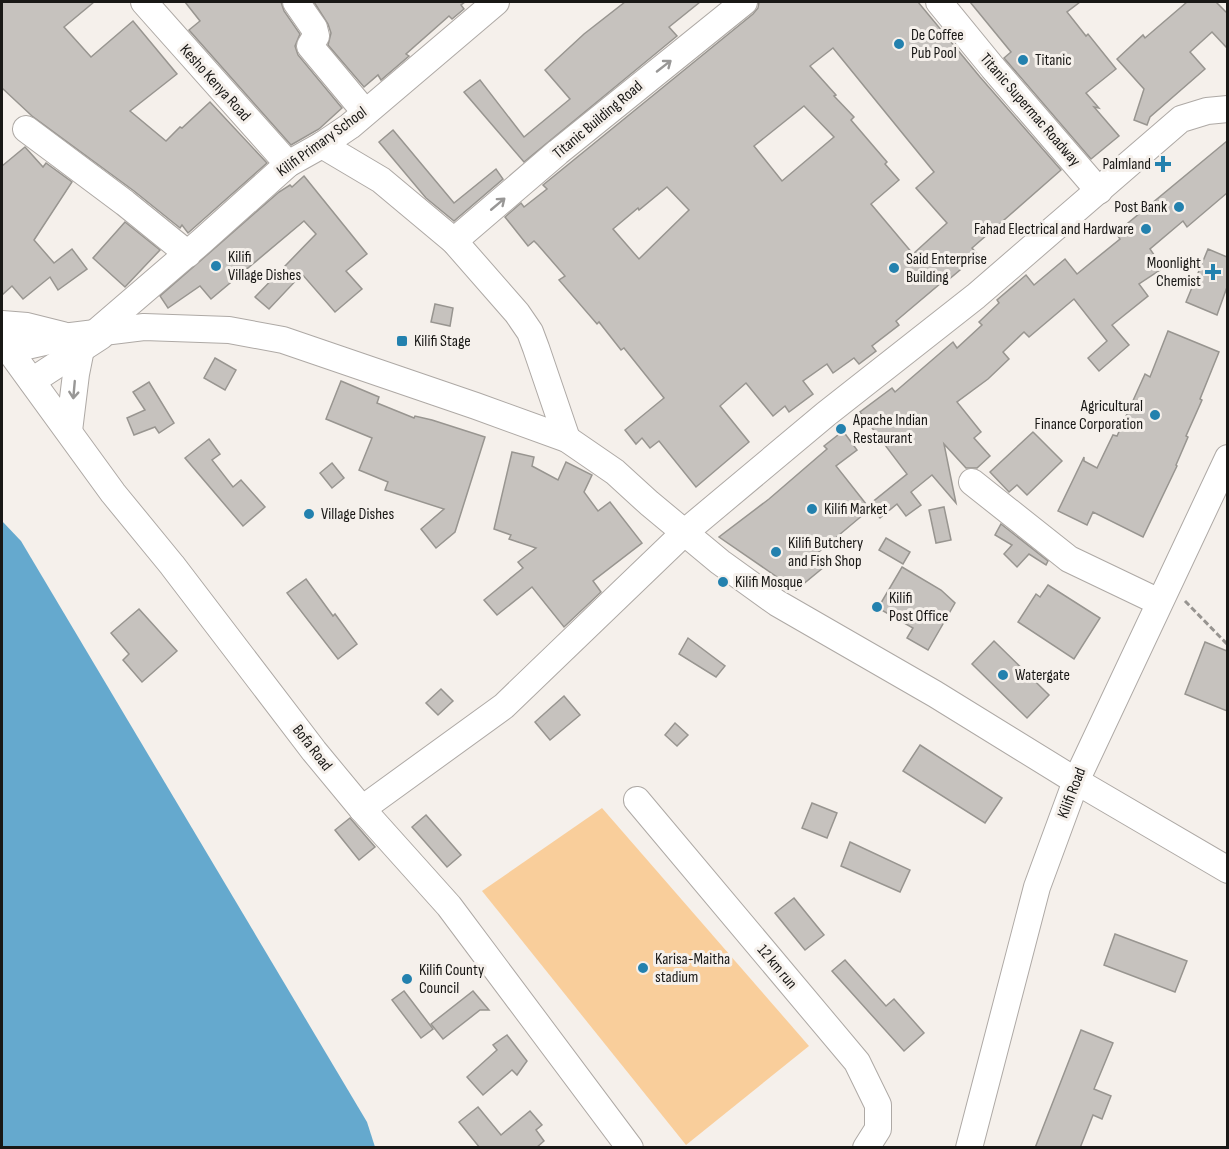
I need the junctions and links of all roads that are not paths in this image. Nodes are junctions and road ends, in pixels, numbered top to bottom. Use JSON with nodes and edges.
{"nodes":[{"id":1,"x":296,"y":2,"type":"edge"},
{"id":2,"x":496,"y":2,"type":"edge"},
{"id":3,"x":744,"y":2,"type":"edge"},
{"id":4,"x":939,"y":2,"type":"edge"},
{"id":5,"x":152,"y":5,"type":"edge"},
{"id":6,"x":1227,"y":109,"type":"edge"},
{"id":7,"x":365,"y":112,"type":"junction"},
{"id":8,"x":26,"y":129,"type":"dead end"},
{"id":9,"x":322,"y":145,"type":"junction"},
{"id":10,"x":288,"y":164,"type":"junction"},
{"id":11,"x":1099,"y":190,"type":"junction"},
{"id":12,"x":454,"y":241,"type":"junction"},
{"id":13,"x":188,"y":254,"type":"junction"},
{"id":14,"x":2,"y":324,"type":"edge"},
{"id":15,"x":90,"y":337,"type":"junction"},
{"id":16,"x":5,"y":346,"type":"edge"},
{"id":17,"x":32,"y":381,"type":"junction"},
{"id":18,"x":69,"y":431,"type":"junction"},
{"id":19,"x":567,"y":440,"type":"junction"},
{"id":20,"x":1227,"y":458,"type":"edge"},
{"id":21,"x":972,"y":482,"type":"dead end"},
{"id":22,"x":685,"y":532,"type":"junction"},
{"id":23,"x":1164,"y":593,"type":"junction"},
{"id":24,"x":1076,"y":781,"type":"junction"},
{"id":25,"x":637,"y":801,"type":"dead end"},
{"id":26,"x":362,"y":809,"type":"junction"},
{"id":27,"x":1227,"y":870,"type":"edge"},
{"id":28,"x":630,"y":1148,"type":"edge"},
{"id":29,"x":866,"y":1148,"type":"edge"},
{"id":30,"x":969,"y":1148,"type":"edge"}],
"edges":[{"from":1,"to":7,"type":"street"},
{"from":2,"to":7,"type":"street","name":"Kilifi Primary School"},
{"from":12,"to":3,"type":"street","name":"Titanic Building Road","one_way":true},
{"from":4,"to":11,"type":"street","name":"Titanic Supermac Roadway"},
{"from":5,"to":10,"type":"street","name":"Kesho Kenya Road"},
{"from":6,"to":11,"type":"street"},
{"from":7,"to":9,"type":"street","name":"Kilifi Primary School"},
{"from":8,"to":13,"type":"street"},
{"from":9,"to":10,"type":"street","name":"Kilifi Primary School"},
{"from":9,"to":12,"type":"street"},
{"from":10,"to":13,"type":"street","name":"Kilifi Primary School"},
{"from":11,"to":22,"type":"street"},
{"from":12,"to":19,"type":"street"},
{"from":13,"to":15,"type":"street","name":"Kilifi Primary School"},
{"from":14,"to":15,"type":"street"},
{"from":15,"to":16,"type":"street"},
{"from":15,"to":17,"type":"street","name":"Kilifi Primary School"},
{"from":15,"to":18,"type":"street","one_way":true},
{"from":15,"to":19,"type":"street"},
{"from":16,"to":17,"type":"street","name":"Bofa Road"},
{"from":17,"to":18,"type":"street","name":"Bofa Road"},
{"from":18,"to":26,"type":"street","name":"Bofa Road"},
{"from":19,"to":22,"type":"street"},
{"from":20,"to":23,"type":"street","name":"Kilifi Road"},
{"from":21,"to":23,"type":"street"},
{"from":22,"to":24,"type":"street"},
{"from":22,"to":26,"type":"street"},
{"from":23,"to":24,"type":"street","name":"Kilifi Road"},
{"from":24,"to":27,"type":"street"},
{"from":24,"to":30,"type":"street","name":"Kilifi Road"},
{"from":25,"to":29,"type":"street","name":"12 km run"},
{"from":26,"to":28,"type":"street","name":"Bofa Road"}]}
